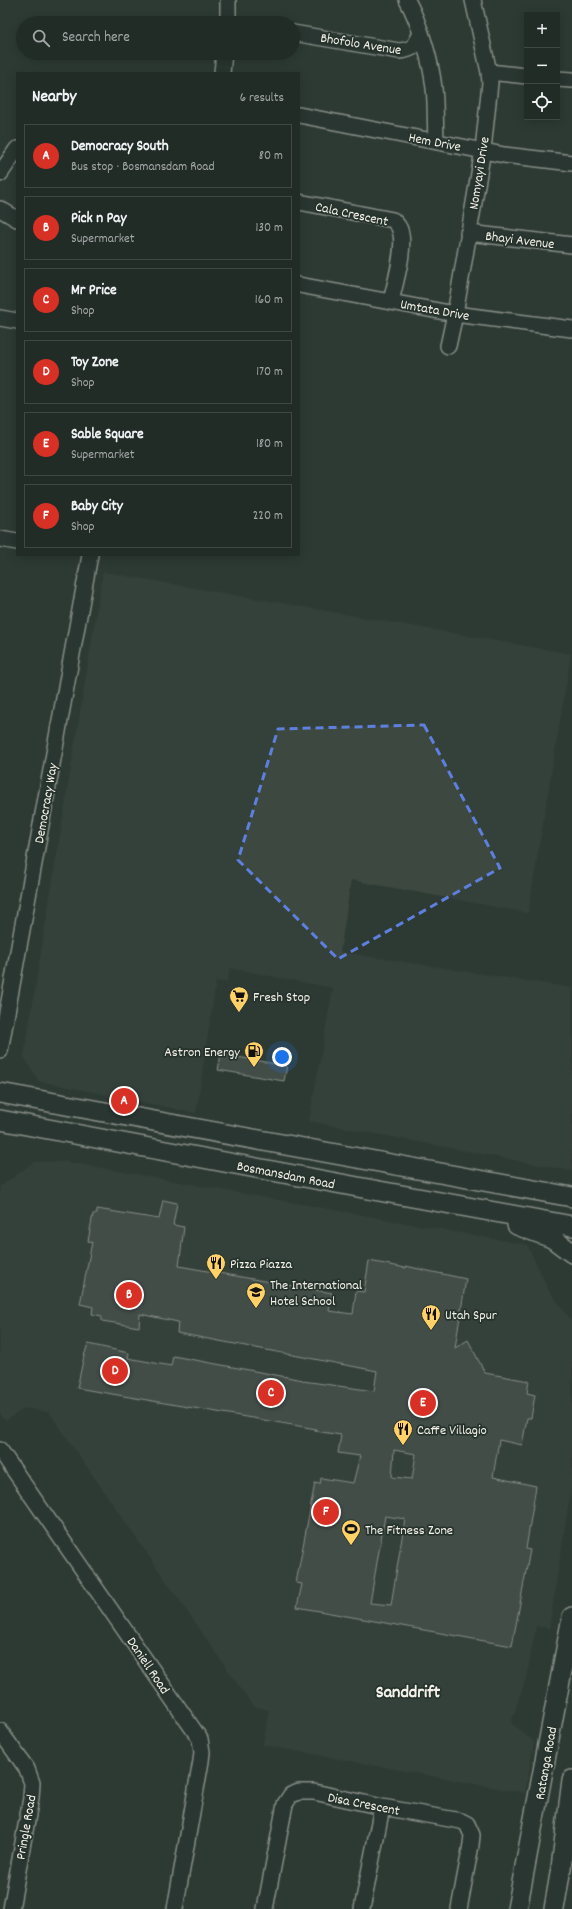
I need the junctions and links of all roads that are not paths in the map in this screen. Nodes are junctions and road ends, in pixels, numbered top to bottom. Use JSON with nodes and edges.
{"nodes":[{"id":1,"x":228,"y":0,"type":"edge"},
{"id":2,"x":407,"y":0,"type":"edge"},
{"id":3,"x":473,"y":0,"type":"edge"},
{"id":4,"x":228,"y":16,"type":"edge"},
{"id":5,"x":300,"y":34,"type":"edge"},
{"id":6,"x":420,"y":35,"type":"junction"},
{"id":7,"x":223,"y":60,"type":"edge"},
{"id":8,"x":222,"y":72,"type":"edge"},
{"id":9,"x":489,"y":72,"type":"junction"},
{"id":10,"x":524,"y":76,"type":"edge"},
{"id":11,"x":560,"y":79,"type":"edge"},
{"id":12,"x":572,"y":80,"type":"edge"},
{"id":13,"x":300,"y":115,"type":"edge"},
{"id":14,"x":436,"y":140,"type":"junction"},
{"id":15,"x":482,"y":150,"type":"junction"},
{"id":16,"x":16,"y":151,"type":"edge"},
{"id":17,"x":572,"y":163,"type":"edge"},
{"id":18,"x":0,"y":174,"type":"edge"},
{"id":19,"x":300,"y":202,"type":"edge"},
{"id":20,"x":0,"y":209,"type":"edge"},
{"id":21,"x":16,"y":218,"type":"edge"},
{"id":22,"x":468,"y":232,"type":"junction"},
{"id":23,"x":572,"y":245,"type":"edge"},
{"id":24,"x":300,"y":284,"type":"edge"},
{"id":25,"x":391,"y":301,"type":"junction"},
{"id":26,"x":455,"y":314,"type":"junction"},
{"id":27,"x":0,"y":318,"type":"edge"},
{"id":28,"x":16,"y":321,"type":"edge"},
{"id":29,"x":572,"y":329,"type":"edge"},
{"id":30,"x":448,"y":346,"type":"dead end"},
{"id":31,"x":0,"y":538,"type":"edge"},
{"id":32,"x":16,"y":542,"type":"edge"},
{"id":33,"x":90,"y":556,"type":"edge"},
{"id":34,"x":0,"y":1050,"type":"edge"},
{"id":35,"x":0,"y":1093,"type":"edge"},
{"id":36,"x":0,"y":1120,"type":"edge"},
{"id":37,"x":572,"y":1197,"type":"edge"},
{"id":38,"x":463,"y":1206,"type":"junction"},
{"id":39,"x":572,"y":1226,"type":"edge"},
{"id":40,"x":572,"y":1253,"type":"edge"},
{"id":41,"x":0,"y":1450,"type":"edge"},
{"id":42,"x":572,"y":1617,"type":"edge"},
{"id":43,"x":0,"y":1730,"type":"edge"},
{"id":44,"x":572,"y":1780,"type":"edge"},
{"id":45,"x":382,"y":1807,"type":"junction"},
{"id":46,"x":11,"y":1909,"type":"edge"},
{"id":47,"x":175,"y":1909,"type":"edge"},
{"id":48,"x":265,"y":1909,"type":"edge"},
{"id":49,"x":362,"y":1909,"type":"edge"},
{"id":50,"x":459,"y":1909,"type":"edge"},
{"id":51,"x":517,"y":1909,"type":"edge"},
{"id":52,"x":554,"y":1909,"type":"edge"}],
"edges":[{"from":1,"to":4,"type":"street"},
{"from":2,"to":6,"type":"street"},
{"from":3,"to":9,"type":"street","name":"Nomyayi Drive"},
{"from":5,"to":6,"type":"street","name":"Bhofolo Avenue"},
{"from":6,"to":14,"type":"street"},
{"from":7,"to":8,"type":"street"},
{"from":9,"to":10,"type":"street"},
{"from":9,"to":15,"type":"street","name":"Nomyayi Drive"},
{"from":11,"to":12,"type":"street"},
{"from":13,"to":14,"type":"street","name":"Hem Drive"},
{"from":14,"to":15,"type":"street","name":"Hem Drive"},
{"from":15,"to":17,"type":"street","name":"Hem Drive"},
{"from":15,"to":22,"type":"street","name":"Nomyayi Drive"},
{"from":16,"to":18,"type":"street"},
{"from":19,"to":25,"type":"street","name":"Cala Crescent"},
{"from":20,"to":21,"type":"street"},
{"from":22,"to":23,"type":"street","name":"Bhayi Avenue"},
{"from":22,"to":26,"type":"street","name":"Nomyayi Drive"},
{"from":24,"to":25,"type":"street","name":"Umtata Drive"},
{"from":25,"to":26,"type":"street","name":"Umtata Drive"},
{"from":26,"to":29,"type":"street","name":"Umtata Drive"},
{"from":26,"to":30,"type":"street","name":"Nomyayi Drive"},
{"from":27,"to":28,"type":"street"},
{"from":31,"to":32,"type":"street"},
{"from":33,"to":34,"type":"street","name":"Democracy Way"},
{"from":35,"to":37,"type":"main road","name":"Bosmansdam Road"},
{"from":36,"to":38,"type":"main road","name":"Bosmansdam Road"},
{"from":38,"to":39,"type":"main road","name":"Bosmansdam Road"},
{"from":38,"to":40,"type":"main road"},
{"from":41,"to":47,"type":"street","name":"Daniell Road"},
{"from":42,"to":51,"type":"main road","name":"Ratanga Road"},
{"from":43,"to":46,"type":"street","name":"Pringle Road"},
{"from":44,"to":52,"type":"main road","name":"Ratanga Road"},
{"from":45,"to":48,"type":"street","name":"Disa Crescent"},
{"from":45,"to":49,"type":"street"},
{"from":45,"to":50,"type":"street","name":"Disa Crescent"}]}
